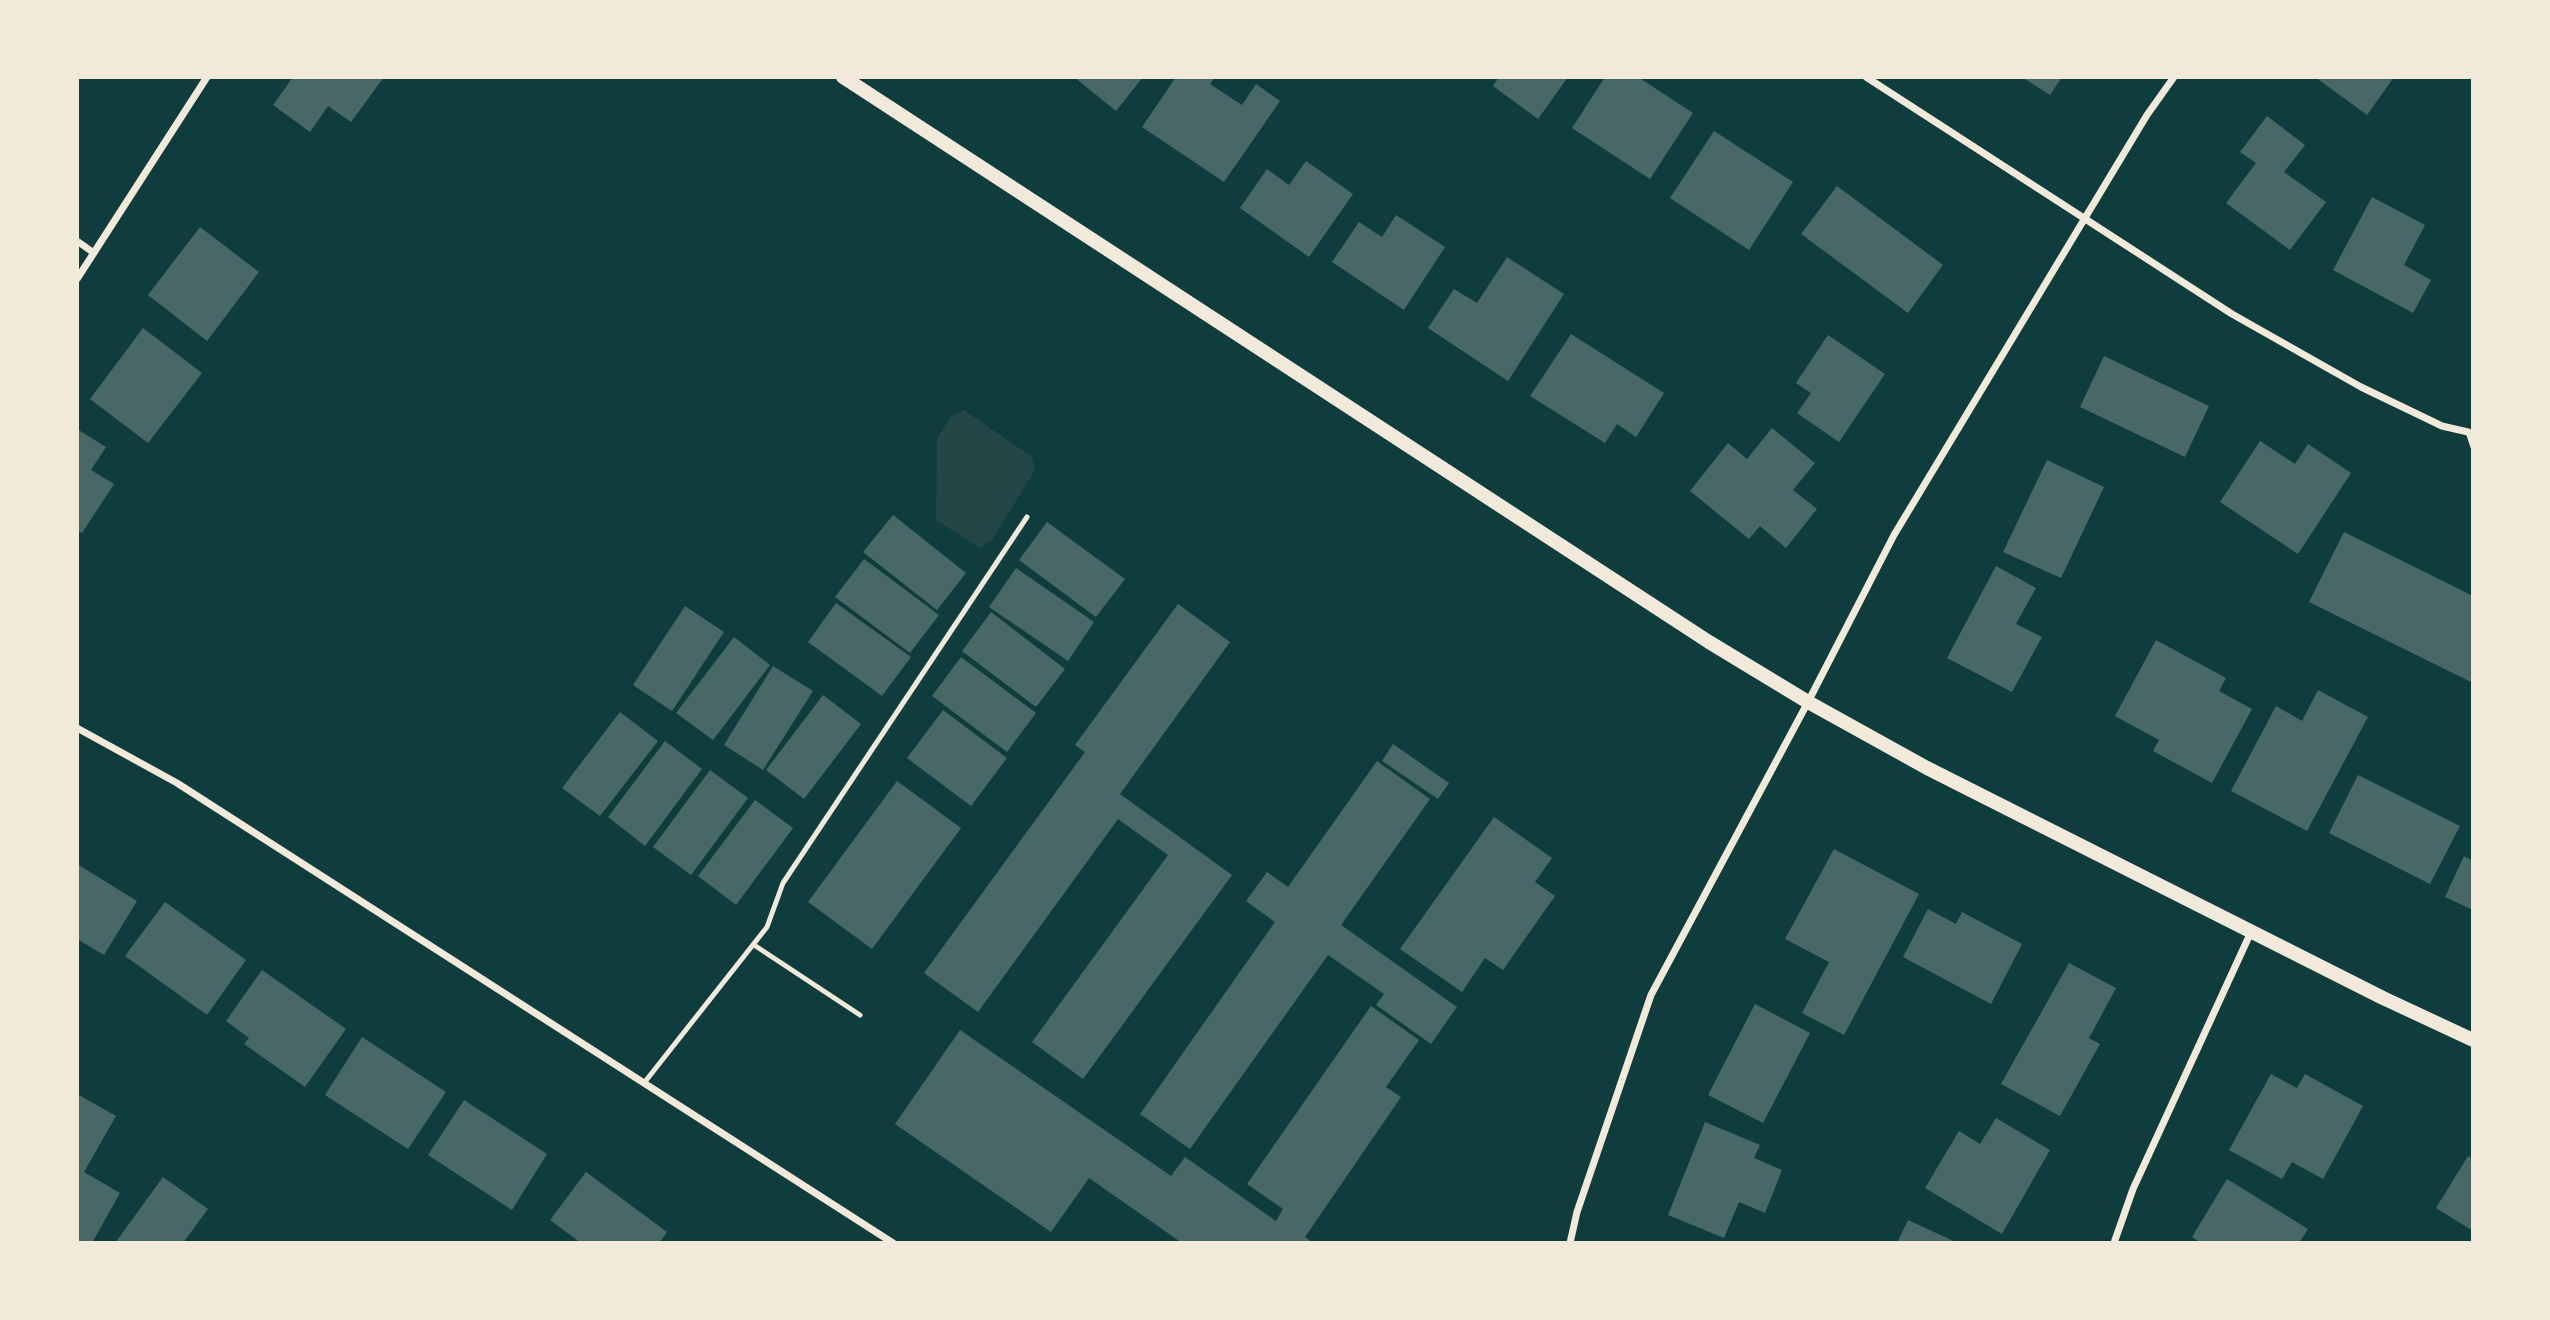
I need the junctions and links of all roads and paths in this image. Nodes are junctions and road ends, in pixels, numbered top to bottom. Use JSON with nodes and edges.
{"nodes":[{"id":1,"x":207,"y":77,"type":"edge"},
{"id":2,"x":843,"y":77,"type":"edge"},
{"id":3,"x":1866,"y":77,"type":"edge"},
{"id":4,"x":2174,"y":77,"type":"edge"},
{"id":5,"x":2085,"y":217,"type":"junction"},
{"id":6,"x":77,"y":241,"type":"edge"},
{"id":7,"x":94,"y":253,"type":"junction"},
{"id":8,"x":77,"y":279,"type":"edge"},
{"id":9,"x":2468,"y":432,"type":"joint"},
{"id":10,"x":2473,"y":447,"type":"edge"},
{"id":11,"x":1027,"y":517,"type":"dead end"},
{"id":12,"x":1808,"y":702,"type":"junction"},
{"id":13,"x":77,"y":728,"type":"edge"},
{"id":14,"x":2251,"y":932,"type":"junction"},
{"id":15,"x":754,"y":946,"type":"junction"},
{"id":16,"x":860,"y":1015,"type":"dead end"},
{"id":17,"x":2473,"y":1040,"type":"edge"},
{"id":18,"x":644,"y":1083,"type":"junction"},
{"id":19,"x":892,"y":1243,"type":"edge"},
{"id":20,"x":1570,"y":1243,"type":"edge"},
{"id":21,"x":2114,"y":1243,"type":"edge"}],
"edges":[{"from":1,"to":7,"type":"street"},
{"from":2,"to":12,"type":"main road"},
{"from":3,"to":5,"type":"street"},
{"from":4,"to":5,"type":"street"},
{"from":5,"to":9,"type":"street"},
{"from":5,"to":12,"type":"street"},
{"from":6,"to":7,"type":"street"},
{"from":7,"to":8,"type":"street"},
{"from":9,"to":10,"type":"lane"},
{"from":11,"to":15,"type":"lane"},
{"from":12,"to":14,"type":"main road"},
{"from":12,"to":20,"type":"street"},
{"from":13,"to":18,"type":"street"},
{"from":14,"to":17,"type":"main road"},
{"from":14,"to":21,"type":"street"},
{"from":15,"to":16,"type":"lane"},
{"from":15,"to":18,"type":"lane"},
{"from":18,"to":19,"type":"street"}]}
